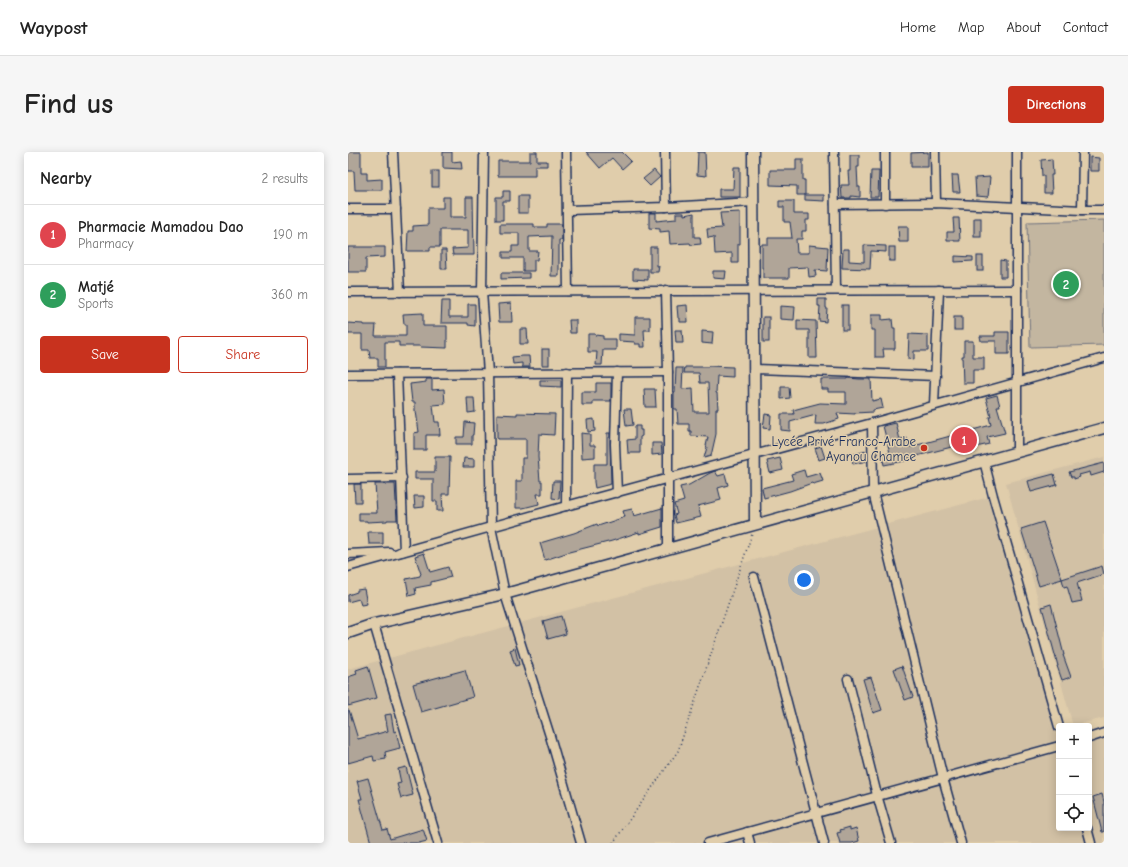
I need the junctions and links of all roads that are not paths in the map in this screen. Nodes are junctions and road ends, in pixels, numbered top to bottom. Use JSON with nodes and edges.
{"nodes":[{"id":1,"x":393,"y":152,"type":"edge"},
{"id":2,"x":484,"y":152,"type":"edge"},
{"id":3,"x":566,"y":152,"type":"edge"},
{"id":4,"x":665,"y":152,"type":"edge"},
{"id":5,"x":753,"y":152,"type":"edge"},
{"id":6,"x":834,"y":152,"type":"edge"},
{"id":7,"x":885,"y":152,"type":"edge"},
{"id":8,"x":935,"y":152,"type":"edge"},
{"id":9,"x":1017,"y":152,"type":"edge"},
{"id":10,"x":1083,"y":152,"type":"edge"},
{"id":11,"x":753,"y":202,"type":"junction"},
{"id":12,"x":936,"y":203,"type":"junction"},
{"id":13,"x":835,"y":204,"type":"junction"},
{"id":14,"x":885,"y":204,"type":"junction"},
{"id":15,"x":666,"y":207,"type":"junction"},
{"id":16,"x":1018,"y":207,"type":"junction"},
{"id":17,"x":348,"y":209,"type":"edge"},
{"id":18,"x":396,"y":209,"type":"junction"},
{"id":19,"x":568,"y":210,"type":"junction"},
{"id":20,"x":1082,"y":210,"type":"junction"},
{"id":21,"x":1104,"y":210,"type":"edge"},
{"id":22,"x":666,"y":290,"type":"junction"},
{"id":23,"x":836,"y":290,"type":"junction"},
{"id":24,"x":939,"y":290,"type":"junction"},
{"id":25,"x":1017,"y":290,"type":"junction"},
{"id":26,"x":568,"y":291,"type":"junction"},
{"id":27,"x":753,"y":291,"type":"junction"},
{"id":28,"x":348,"y":292,"type":"edge"},
{"id":29,"x":400,"y":292,"type":"junction"},
{"id":30,"x":482,"y":292,"type":"junction"},
{"id":31,"x":1104,"y":358,"type":"edge"},
{"id":32,"x":754,"y":369,"type":"junction"},
{"id":33,"x":567,"y":372,"type":"junction"},
{"id":34,"x":617,"y":372,"type":"junction"},
{"id":35,"x":668,"y":372,"type":"junction"},
{"id":36,"x":488,"y":373,"type":"junction"},
{"id":37,"x":348,"y":374,"type":"edge"},
{"id":38,"x":397,"y":374,"type":"junction"},
{"id":39,"x":936,"y":376,"type":"junction"},
{"id":40,"x":1017,"y":382,"type":"junction"},
{"id":41,"x":934,"y":405,"type":"junction"},
{"id":42,"x":872,"y":423,"type":"junction"},
{"id":43,"x":1104,"y":428,"type":"edge"},
{"id":44,"x":1016,"y":452,"type":"junction"},
{"id":45,"x":754,"y":454,"type":"junction"},
{"id":46,"x":984,"y":461,"type":"junction"},
{"id":47,"x":402,"y":478,"type":"junction"},
{"id":48,"x":348,"y":479,"type":"edge"},
{"id":49,"x":668,"y":479,"type":"junction"},
{"id":50,"x":873,"y":492,"type":"junction"},
{"id":51,"x":617,"y":493,"type":"junction"},
{"id":52,"x":566,"y":506,"type":"junction"},
{"id":53,"x":755,"y":524,"type":"junction"},
{"id":54,"x":491,"y":527,"type":"junction"},
{"id":55,"x":668,"y":548,"type":"junction"},
{"id":56,"x":404,"y":551,"type":"junction"},
{"id":57,"x":348,"y":554,"type":"edge"},
{"id":58,"x":348,"y":567,"type":"edge"},
{"id":59,"x":754,"y":576,"type":"dead end"},
{"id":60,"x":505,"y":594,"type":"junction"},
{"id":61,"x":374,"y":624,"type":"junction"},
{"id":62,"x":348,"y":632,"type":"edge"},
{"id":63,"x":848,"y":679,"type":"dead end"},
{"id":64,"x":1058,"y":723,"type":"edge"},
{"id":65,"x":1104,"y":734,"type":"edge"},
{"id":66,"x":1092,"y":737,"type":"edge"},
{"id":67,"x":1056,"y":747,"type":"edge"},
{"id":68,"x":943,"y":778,"type":"junction"},
{"id":69,"x":877,"y":796,"type":"junction"},
{"id":70,"x":816,"y":813,"type":"junction"},
{"id":71,"x":1088,"y":831,"type":"edge"},
{"id":72,"x":747,"y":832,"type":"junction"},
{"id":73,"x":438,"y":843,"type":"edge"},
{"id":74,"x":581,"y":843,"type":"edge"},
{"id":75,"x":708,"y":843,"type":"edge"},
{"id":76,"x":750,"y":843,"type":"edge"},
{"id":77,"x":824,"y":843,"type":"edge"},
{"id":78,"x":891,"y":843,"type":"edge"},
{"id":79,"x":961,"y":843,"type":"edge"},
{"id":80,"x":1091,"y":843,"type":"edge"}],
"edges":[{"from":1,"to":18,"type":"street"},
{"from":2,"to":30,"type":"street"},
{"from":3,"to":19,"type":"street"},
{"from":4,"to":15,"type":"street"},
{"from":5,"to":11,"type":"street"},
{"from":6,"to":13,"type":"street"},
{"from":7,"to":14,"type":"street"},
{"from":8,"to":12,"type":"street"},
{"from":9,"to":16,"type":"street"},
{"from":10,"to":20,"type":"street"},
{"from":11,"to":15,"type":"street"},
{"from":11,"to":27,"type":"street"},
{"from":12,"to":14,"type":"street"},
{"from":12,"to":16,"type":"street"},
{"from":13,"to":14,"type":"street"},
{"from":13,"to":23,"type":"street"},
{"from":15,"to":19,"type":"street"},
{"from":16,"to":20,"type":"street"},
{"from":16,"to":25,"type":"street"},
{"from":17,"to":18,"type":"street"},
{"from":18,"to":29,"type":"street"},
{"from":19,"to":26,"type":"street"},
{"from":20,"to":21,"type":"street"},
{"from":22,"to":26,"type":"street"},
{"from":22,"to":27,"type":"street"},
{"from":22,"to":35,"type":"street"},
{"from":23,"to":24,"type":"street"},
{"from":23,"to":27,"type":"street"},
{"from":24,"to":25,"type":"street"},
{"from":24,"to":39,"type":"street"},
{"from":25,"to":40,"type":"street"},
{"from":26,"to":30,"type":"street"},
{"from":27,"to":32,"type":"street"},
{"from":28,"to":29,"type":"street"},
{"from":29,"to":30,"type":"street"},
{"from":30,"to":36,"type":"street"},
{"from":31,"to":40,"type":"street"},
{"from":32,"to":39,"type":"street"},
{"from":32,"to":45,"type":"street"},
{"from":33,"to":34,"type":"street"},
{"from":33,"to":36,"type":"street"},
{"from":33,"to":52,"type":"street"},
{"from":34,"to":35,"type":"street"},
{"from":34,"to":51,"type":"street"},
{"from":35,"to":49,"type":"street"},
{"from":36,"to":38,"type":"street"},
{"from":36,"to":54,"type":"street"},
{"from":37,"to":38,"type":"street"},
{"from":38,"to":47,"type":"street"},
{"from":39,"to":41,"type":"street"},
{"from":40,"to":41,"type":"street"},
{"from":40,"to":44,"type":"street"},
{"from":41,"to":42,"type":"street"},
{"from":42,"to":45,"type":"street"},
{"from":42,"to":50,"type":"street"},
{"from":43,"to":44,"type":"street"},
{"from":44,"to":46,"type":"street"},
{"from":45,"to":49,"type":"street"},
{"from":45,"to":53,"type":"street"},
{"from":46,"to":50,"type":"street"},
{"from":46,"to":64,"type":"street"},
{"from":47,"to":48,"type":"street"},
{"from":47,"to":56,"type":"street"},
{"from":49,"to":51,"type":"street"},
{"from":49,"to":55,"type":"street"},
{"from":50,"to":53,"type":"street"},
{"from":50,"to":68,"type":"street"},
{"from":51,"to":52,"type":"street"},
{"from":52,"to":54,"type":"street"},
{"from":53,"to":55,"type":"street"},
{"from":54,"to":56,"type":"street"},
{"from":54,"to":60,"type":"street"},
{"from":55,"to":60,"type":"street"},
{"from":56,"to":57,"type":"street"},
{"from":56,"to":58,"type":"street"},
{"from":59,"to":70,"type":"street"},
{"from":60,"to":61,"type":"street"},
{"from":60,"to":74,"type":"street"},
{"from":61,"to":62,"type":"street"},
{"from":61,"to":73,"type":"street"},
{"from":63,"to":69,"type":"street"},
{"from":65,"to":66,"type":"street"},
{"from":67,"to":68,"type":"street"},
{"from":68,"to":69,"type":"street"},
{"from":68,"to":79,"type":"street"},
{"from":69,"to":70,"type":"street"},
{"from":69,"to":78,"type":"street"},
{"from":70,"to":72,"type":"street"},
{"from":70,"to":77,"type":"street"},
{"from":71,"to":80,"type":"street"},
{"from":72,"to":75,"type":"street"},
{"from":72,"to":76,"type":"street"}]}
